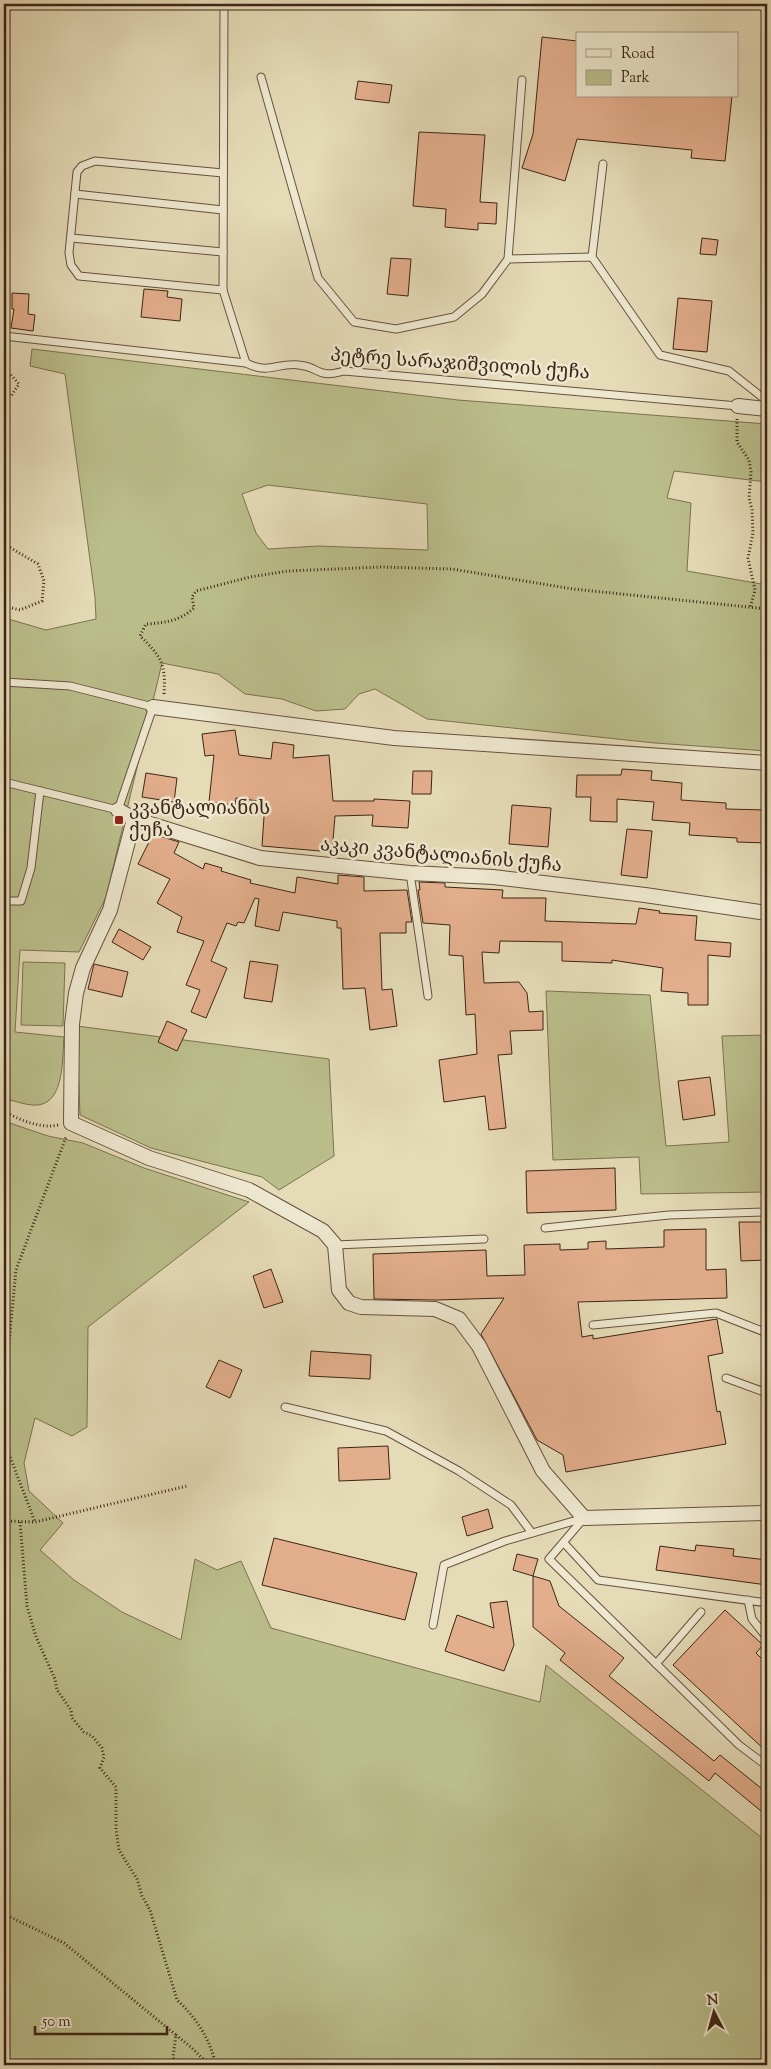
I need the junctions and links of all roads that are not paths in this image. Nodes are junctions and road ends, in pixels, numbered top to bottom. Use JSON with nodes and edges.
{"nodes":[{"id":1,"x":224,"y":4,"type":"edge"},
{"id":2,"x":261,"y":77,"type":"dead end"},
{"id":3,"x":522,"y":80,"type":"dead end"},
{"id":4,"x":603,"y":164,"type":"dead end"},
{"id":5,"x":223,"y":173,"type":"junction"},
{"id":6,"x":75,"y":194,"type":"junction"},
{"id":7,"x":223,"y":210,"type":"junction"},
{"id":8,"x":71,"y":238,"type":"junction"},
{"id":9,"x":223,"y":252,"type":"junction"},
{"id":10,"x":592,"y":257,"type":"junction"},
{"id":11,"x":508,"y":259,"type":"junction"},
{"id":12,"x":223,"y":290,"type":"junction"},
{"id":13,"x":4,"y":336,"type":"edge"},
{"id":14,"x":246,"y":363,"type":"junction"},
{"id":15,"x":767,"y":401,"type":"edge"},
{"id":16,"x":738,"y":406,"type":"joint"},
{"id":17,"x":767,"y":409,"type":"edge"},
{"id":18,"x":4,"y":682,"type":"edge"},
{"id":19,"x":158,"y":707,"type":"junction"},
{"id":20,"x":767,"y":762,"type":"edge"},
{"id":21,"x":4,"y":782,"type":"edge"},
{"id":22,"x":40,"y":792,"type":"junction"},
{"id":23,"x":118,"y":810,"type":"junction"},
{"id":24,"x":134,"y":820,"type":"junction"},
{"id":25,"x":410,"y":873,"type":"junction"},
{"id":26,"x":4,"y":901,"type":"edge"},
{"id":27,"x":767,"y":913,"type":"edge"},
{"id":28,"x":428,"y":996,"type":"dead end"},
{"id":29,"x":767,"y":1212,"type":"edge"},
{"id":30,"x":545,"y":1228,"type":"dead end"},
{"id":31,"x":484,"y":1239,"type":"dead end"},
{"id":32,"x":335,"y":1244,"type":"junction"},
{"id":33,"x":593,"y":1326,"type":"dead end"},
{"id":34,"x":767,"y":1333,"type":"edge"},
{"id":35,"x":726,"y":1378,"type":"dead end"},
{"id":36,"x":767,"y":1393,"type":"edge"},
{"id":37,"x":285,"y":1407,"type":"dead end"},
{"id":38,"x":767,"y":1513,"type":"edge"},
{"id":39,"x":584,"y":1518,"type":"junction"},
{"id":40,"x":532,"y":1533,"type":"junction"},
{"id":41,"x":564,"y":1543,"type":"junction"},
{"id":42,"x":748,"y":1600,"type":"junction"},
{"id":43,"x":767,"y":1603,"type":"edge"},
{"id":44,"x":701,"y":1612,"type":"dead end"},
{"id":45,"x":433,"y":1625,"type":"dead end"},
{"id":46,"x":767,"y":1638,"type":"edge"},
{"id":47,"x":656,"y":1664,"type":"junction"},
{"id":48,"x":767,"y":1766,"type":"edge"}],
"edges":[{"from":1,"to":5,"type":"lane"},
{"from":2,"to":11,"type":"lane"},
{"from":3,"to":11,"type":"lane"},
{"from":4,"to":10,"type":"lane"},
{"from":5,"to":6,"type":"lane"},
{"from":5,"to":7,"type":"lane"},
{"from":6,"to":7,"type":"lane"},
{"from":6,"to":8,"type":"lane"},
{"from":7,"to":9,"type":"lane"},
{"from":8,"to":9,"type":"lane"},
{"from":8,"to":12,"type":"lane"},
{"from":9,"to":12,"type":"lane"},
{"from":10,"to":11,"type":"lane"},
{"from":10,"to":15,"type":"lane"},
{"from":12,"to":14,"type":"lane"},
{"from":13,"to":14,"type":"lane","name":"პეტრე სარაჯიშვილის ქუჩა"},
{"from":14,"to":16,"type":"lane","name":"პეტრე სარაჯიშვილის ქუჩა"},
{"from":16,"to":17,"type":"street","name":"პეტრე სარაჯიშვილის ქუჩა"},
{"from":18,"to":19,"type":"lane"},
{"from":19,"to":20,"type":"street"},
{"from":19,"to":23,"type":"lane"},
{"from":21,"to":22,"type":"lane"},
{"from":22,"to":23,"type":"lane"},
{"from":22,"to":26,"type":"lane"},
{"from":23,"to":24,"type":"street","name":"აკაკი კვანტალიანის ქუჩა"},
{"from":24,"to":25,"type":"street","name":"აკაკი კვანტალიანის ქუჩა"},
{"from":24,"to":32,"type":"street"},
{"from":25,"to":27,"type":"street","name":"აკაკი კვანტალიანის ქუჩა"},
{"from":25,"to":28,"type":"lane"},
{"from":29,"to":30,"type":"lane"},
{"from":31,"to":32,"type":"lane"},
{"from":32,"to":39,"type":"street"},
{"from":33,"to":34,"type":"lane"},
{"from":35,"to":36,"type":"lane"},
{"from":37,"to":40,"type":"lane"},
{"from":38,"to":39,"type":"street"},
{"from":39,"to":40,"type":"lane"},
{"from":39,"to":41,"type":"lane"},
{"from":40,"to":45,"type":"lane"},
{"from":41,"to":42,"type":"lane"},
{"from":41,"to":47,"type":"lane"},
{"from":42,"to":43,"type":"lane"},
{"from":42,"to":46,"type":"lane"},
{"from":44,"to":47,"type":"lane"},
{"from":47,"to":48,"type":"lane"}]}
